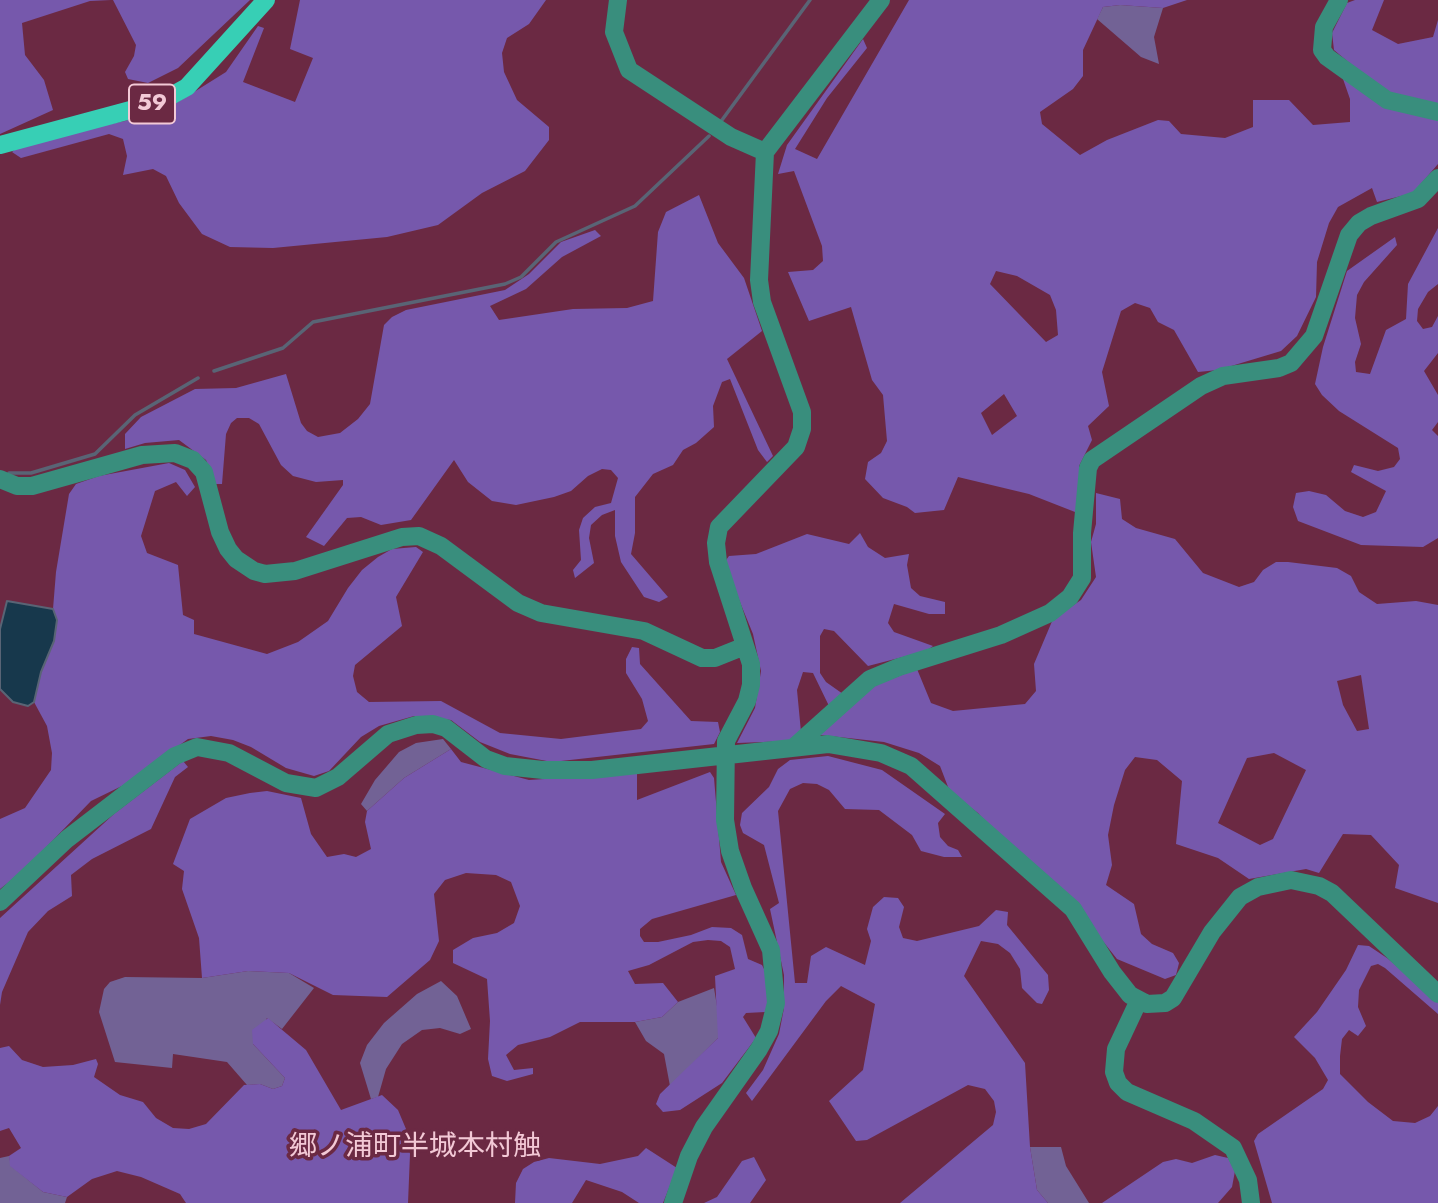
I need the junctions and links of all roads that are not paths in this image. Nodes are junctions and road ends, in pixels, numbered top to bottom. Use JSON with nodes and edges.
{"nodes":[{"id":1,"x":266,"y":0,"type":"edge"},
{"id":2,"x":618,"y":0,"type":"edge"},
{"id":3,"x":881,"y":0,"type":"edge"},
{"id":4,"x":1339,"y":0,"type":"edge"},
{"id":5,"x":1438,"y":112,"type":"edge"},
{"id":6,"x":0,"y":145,"type":"edge"},
{"id":7,"x":765,"y":152,"type":"junction"},
{"id":8,"x":1438,"y":178,"type":"edge"},
{"id":9,"x":0,"y":479,"type":"edge"},
{"id":10,"x":745,"y":646,"type":"junction"},
{"id":11,"x":793,"y":748,"type":"junction"},
{"id":12,"x":725,"y":754,"type":"junction"},
{"id":13,"x":0,"y":902,"type":"edge"},
{"id":14,"x":1438,"y":994,"type":"edge"},
{"id":15,"x":1139,"y":1000,"type":"junction"},
{"id":16,"x":673,"y":1203,"type":"edge"},
{"id":17,"x":1251,"y":1203,"type":"edge"}],
"edges":[{"from":1,"to":6,"type":"main road","number":"59"},
{"from":2,"to":7,"type":"street"},
{"from":3,"to":7,"type":"street"},
{"from":4,"to":5,"type":"street"},
{"from":7,"to":10,"type":"street"},
{"from":8,"to":11,"type":"street"},
{"from":9,"to":10,"type":"street"},
{"from":10,"to":12,"type":"street"},
{"from":11,"to":12,"type":"street"},
{"from":11,"to":15,"type":"street"},
{"from":12,"to":13,"type":"street"},
{"from":12,"to":16,"type":"street"},
{"from":14,"to":15,"type":"street"},
{"from":15,"to":17,"type":"street"}]}
